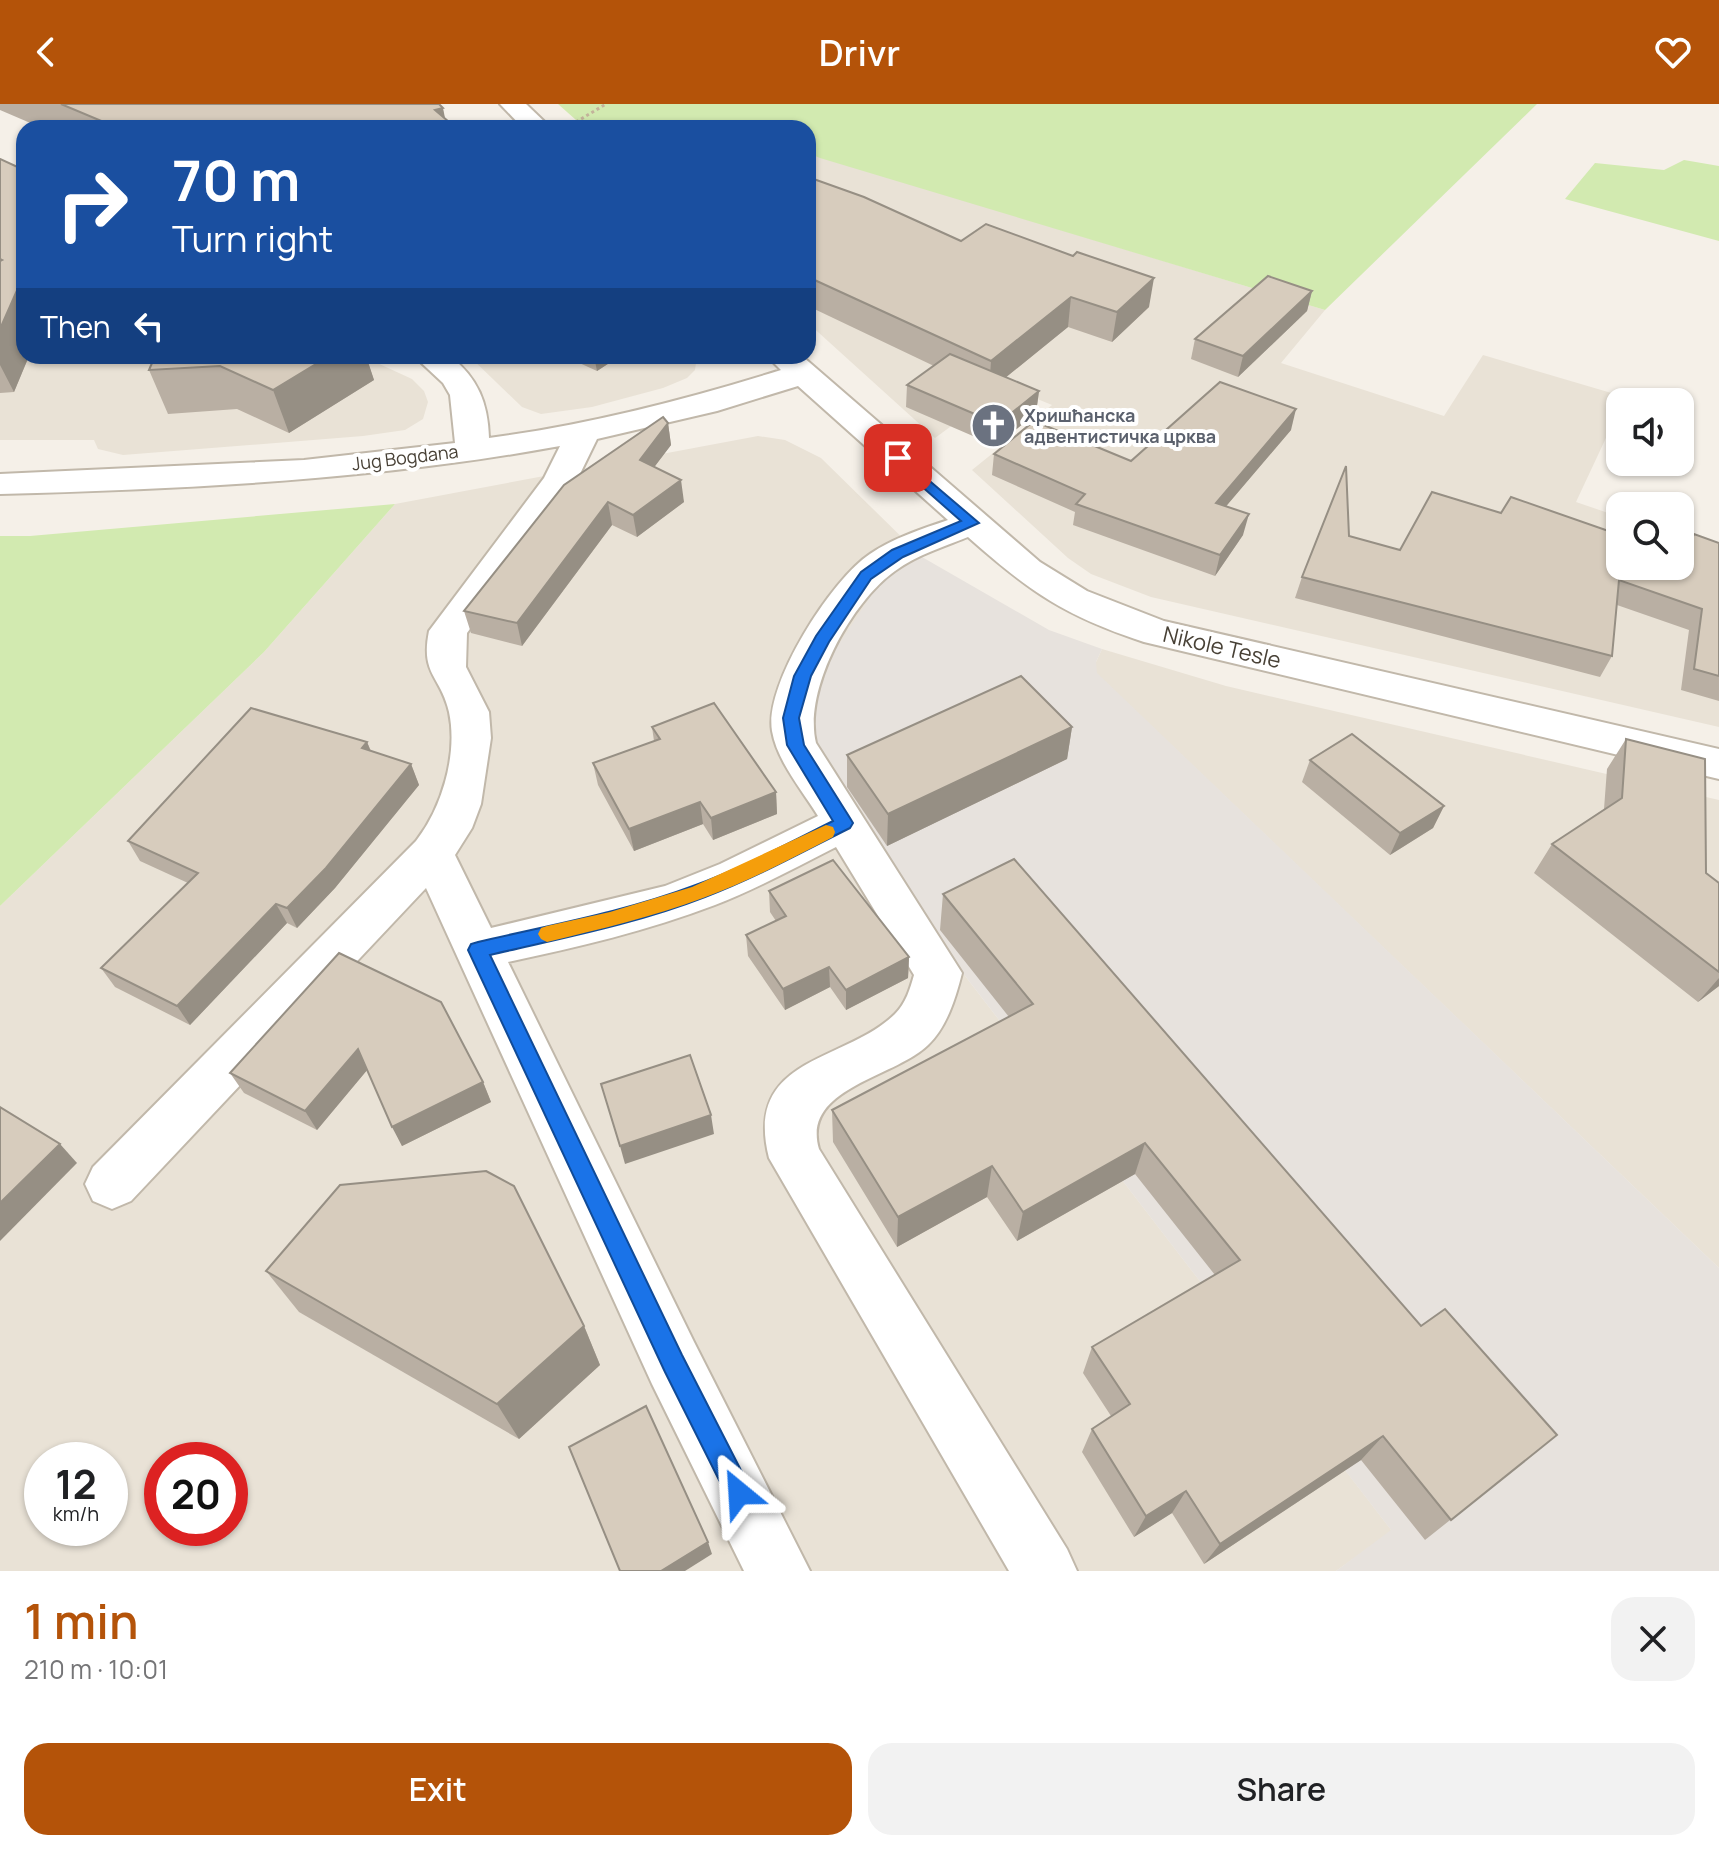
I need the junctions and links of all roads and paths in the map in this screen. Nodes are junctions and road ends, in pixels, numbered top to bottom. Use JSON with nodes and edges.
{"nodes":[{"id":1,"x":512,"y":104,"type":"edge"},
{"id":2,"x":606,"y":104,"type":"edge"},
{"id":3,"x":529,"y":120,"type":"edge"},
{"id":4,"x":576,"y":120,"type":"edge"},
{"id":5,"x":441,"y":364,"type":"edge"},
{"id":6,"x":792,"y":365,"type":"edge"},
{"id":7,"x":584,"y":432,"type":"junction"},
{"id":8,"x":472,"y":449,"type":"junction"},
{"id":9,"x":0,"y":484,"type":"edge"},
{"id":10,"x":972,"y":523,"type":"junction"},
{"id":11,"x":1719,"y":764,"type":"edge"},
{"id":12,"x":844,"y":823,"type":"junction"},
{"id":13,"x":432,"y":853,"type":"junction"},
{"id":14,"x":478,"y":950,"type":"junction"},
{"id":15,"x":112,"y":1184,"type":"dead end"},
{"id":16,"x":778,"y":1571,"type":"edge"},
{"id":17,"x":1045,"y":1571,"type":"edge"}],
"edges":[{"from":1,"to":3,"type":"street"},
{"from":2,"to":4,"type":"path"},
{"from":5,"to":8,"type":"street"},
{"from":6,"to":7,"type":"street","name":"Jug Bogdana"},
{"from":6,"to":10,"type":"street","name":"Nikole Tesle"},
{"from":7,"to":8,"type":"street","name":"Jug Bogdana"},
{"from":7,"to":13,"type":"street"},
{"from":8,"to":9,"type":"street","name":"Jug Bogdana"},
{"from":10,"to":11,"type":"street","name":"Nikole Tesle"},
{"from":10,"to":12,"type":"street"},
{"from":12,"to":14,"type":"street"},
{"from":12,"to":17,"type":"street"},
{"from":13,"to":14,"type":"street"},
{"from":13,"to":15,"type":"street"},
{"from":14,"to":16,"type":"street"}]}
